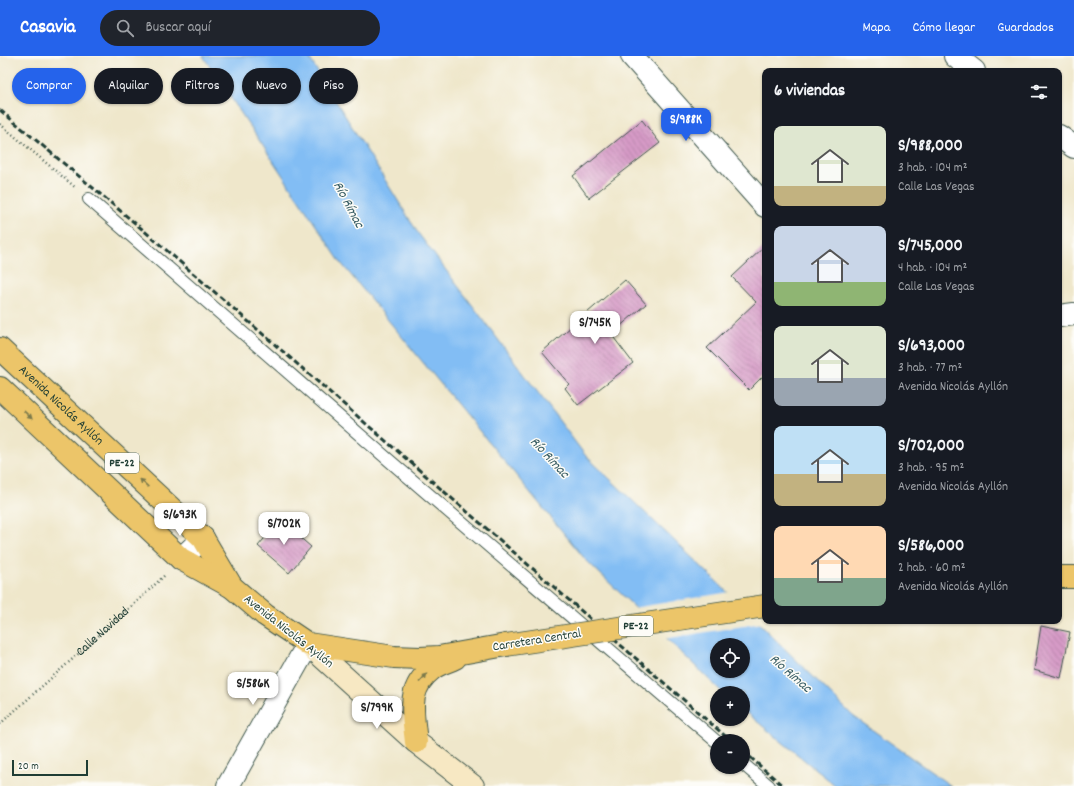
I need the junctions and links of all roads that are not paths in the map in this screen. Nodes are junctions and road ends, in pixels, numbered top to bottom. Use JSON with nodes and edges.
{"nodes":[{"id":1,"x":632,"y":56,"type":"edge"},
{"id":2,"x":954,"y":56,"type":"edge"},
{"id":3,"x":970,"y":68,"type":"edge"},
{"id":4,"x":1062,"y":138,"type":"edge"},
{"id":5,"x":1074,"y":147,"type":"edge"},
{"id":6,"x":88,"y":199,"type":"road end"},
{"id":7,"x":762,"y":203,"type":"edge"},
{"id":8,"x":1074,"y":314,"type":"edge"},
{"id":9,"x":1062,"y":316,"type":"edge"},
{"id":10,"x":0,"y":349,"type":"edge"},
{"id":11,"x":0,"y":388,"type":"edge"},
{"id":12,"x":203,"y":538,"type":"junction"},
{"id":13,"x":181,"y":560,"type":"junction"},
{"id":14,"x":1062,"y":577,"type":"edge"},
{"id":15,"x":1074,"y":577,"type":"edge"},
{"id":16,"x":232,"y":587,"type":"junction"},
{"id":17,"x":762,"y":606,"type":"edge"},
{"id":18,"x":308,"y":644,"type":"junction"},
{"id":19,"x":467,"y":652,"type":"junction"},
{"id":20,"x":710,"y":736,"type":"edge"},
{"id":21,"x":416,"y":742,"type":"junction"},
{"id":22,"x":750,"y":770,"type":"edge"},
{"id":23,"x":228,"y":786,"type":"edge"},
{"id":24,"x":473,"y":786,"type":"edge"},
{"id":25,"x":769,"y":786,"type":"edge"}],
"edges":[{"from":1,"to":7,"type":"street"},
{"from":2,"to":3,"type":"street"},
{"from":4,"to":5,"type":"street"},
{"from":6,"to":20,"type":"lane"},
{"from":8,"to":9,"type":"street"},
{"from":12,"to":10,"type":"highway","name":"Avenida Nicolás Ayllón","number":"PE-22","one_way":true},
{"from":11,"to":13,"type":"highway","name":"Avenida Nicolás Ayllón","number":"PE-22","one_way":true},
{"from":12,"to":13,"type":"street"},
{"from":12,"to":16,"type":"highway","name":"Avenida Nicolás Ayllón","number":"PE-22"},
{"from":13,"to":16,"type":"highway","name":"Avenida Nicolás Ayllón","number":"PE-22"},
{"from":14,"to":15,"type":"highway"},
{"from":16,"to":18,"type":"highway","name":"Avenida Nicolás Ayllón","number":"PE-22"},
{"from":17,"to":19,"type":"highway","name":"Carretera Central","number":"PE-22","bridge":true},
{"from":18,"to":19,"type":"highway","name":"Carretera Central","number":"PE-22"},
{"from":18,"to":21,"type":"street","name":"Avenida Nicolás Ayllón"},
{"from":18,"to":23,"type":"street"},
{"from":21,"to":19,"type":"highway","one_way":true},
{"from":21,"to":24,"type":"street","name":"Avenida Nicolás Ayllón"},
{"from":22,"to":25,"type":"lane"}]}
